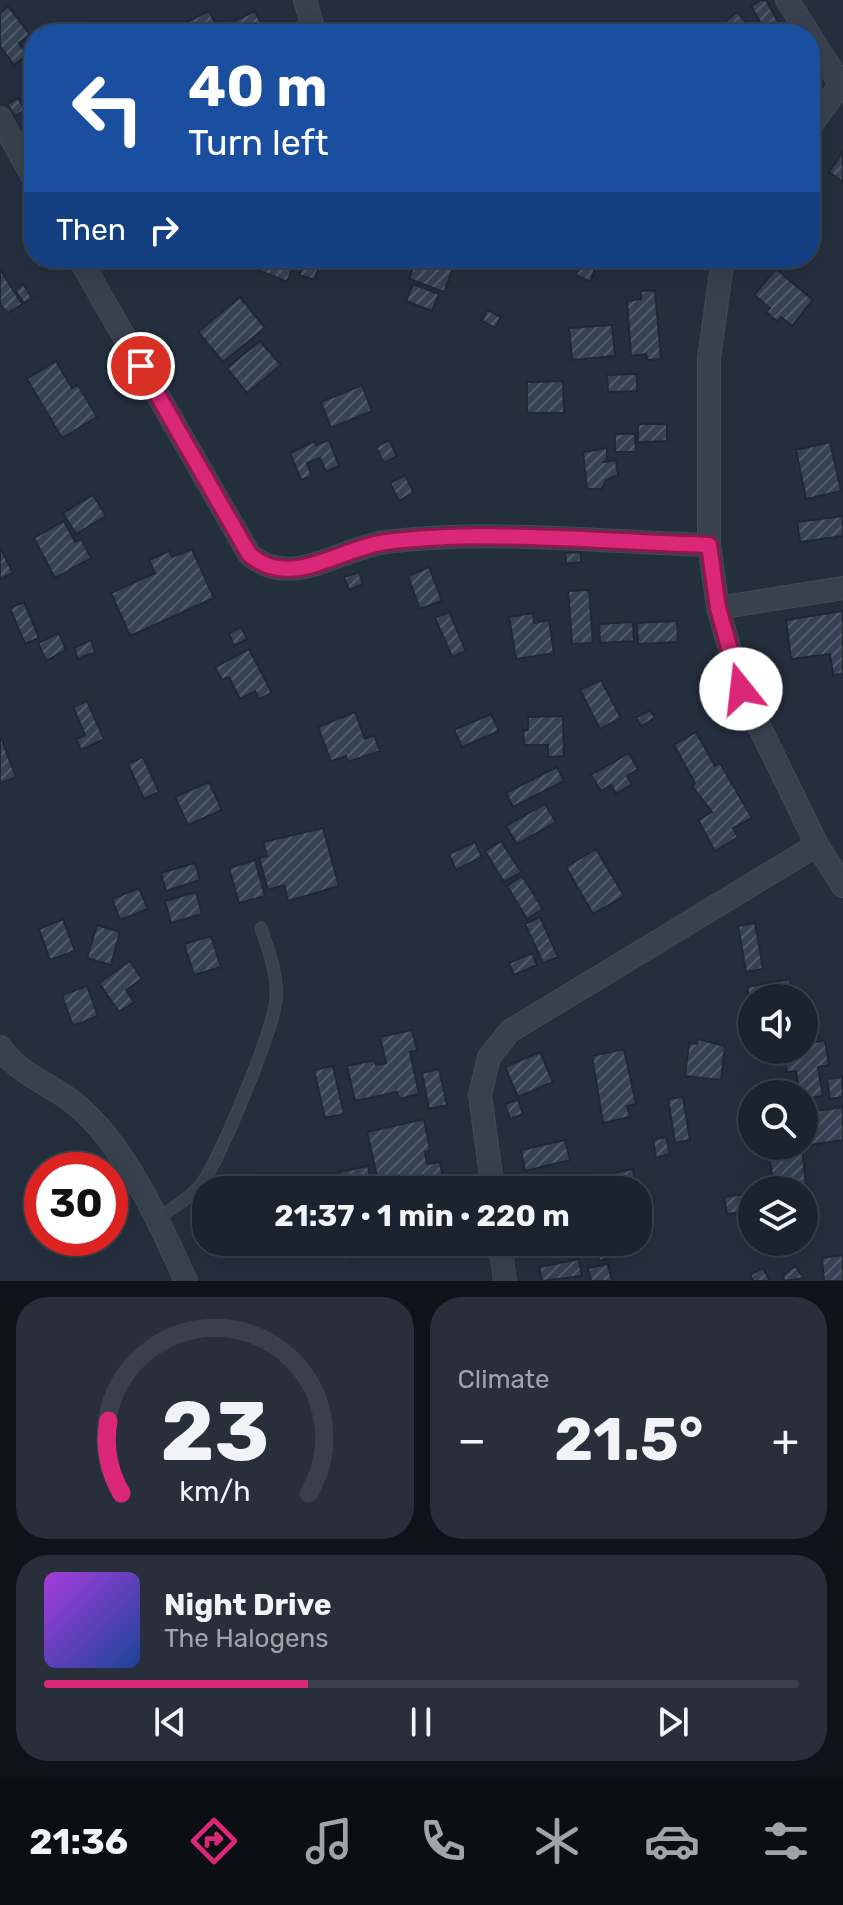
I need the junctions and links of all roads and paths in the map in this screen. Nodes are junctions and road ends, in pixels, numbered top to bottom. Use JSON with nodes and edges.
{"nodes":[{"id":1,"x":305,"y":0,"type":"edge"},
{"id":2,"x":787,"y":0,"type":"edge"},
{"id":3,"x":312,"y":24,"type":"edge"},
{"id":4,"x":802,"y":24,"type":"edge"},
{"id":5,"x":820,"y":51,"type":"edge"},
{"id":6,"x":842,"y":84,"type":"edge"},
{"id":7,"x":820,"y":113,"type":"edge"},
{"id":8,"x":0,"y":118,"type":"edge"},
{"id":9,"x":24,"y":161,"type":"edge"},
{"id":10,"x":85,"y":268,"type":"edge"},
{"id":11,"x":722,"y":268,"type":"edge"},
{"id":12,"x":709,"y":545,"type":"junction"},
{"id":13,"x":843,"y":588,"type":"edge"},
{"id":14,"x":718,"y":608,"type":"junction"},
{"id":15,"x":817,"y":845,"type":"junction"},
{"id":16,"x":843,"y":886,"type":"edge"},
{"id":17,"x":261,"y":928,"type":"dead end"},
{"id":18,"x":0,"y":1047,"type":"edge"},
{"id":19,"x":491,"y":1176,"type":"edge"},
{"id":20,"x":157,"y":1220,"type":"junction"},
{"id":21,"x":502,"y":1256,"type":"edge"},
{"id":22,"x":187,"y":1280,"type":"edge"},
{"id":23,"x":505,"y":1281,"type":"edge"}],
"edges":[{"from":1,"to":3,"type":"street"},
{"from":2,"to":4,"type":"street"},
{"from":5,"to":6,"type":"street"},
{"from":6,"to":7,"type":"street"},
{"from":8,"to":9,"type":"street"},
{"from":10,"to":12,"type":"street"},
{"from":11,"to":12,"type":"street"},
{"from":12,"to":14,"type":"street"},
{"from":13,"to":14,"type":"street"},
{"from":14,"to":15,"type":"street"},
{"from":15,"to":16,"type":"street"},
{"from":15,"to":19,"type":"street"},
{"from":17,"to":20,"type":"lane"},
{"from":18,"to":20,"type":"street"},
{"from":20,"to":22,"type":"street"},
{"from":21,"to":23,"type":"street"}]}
